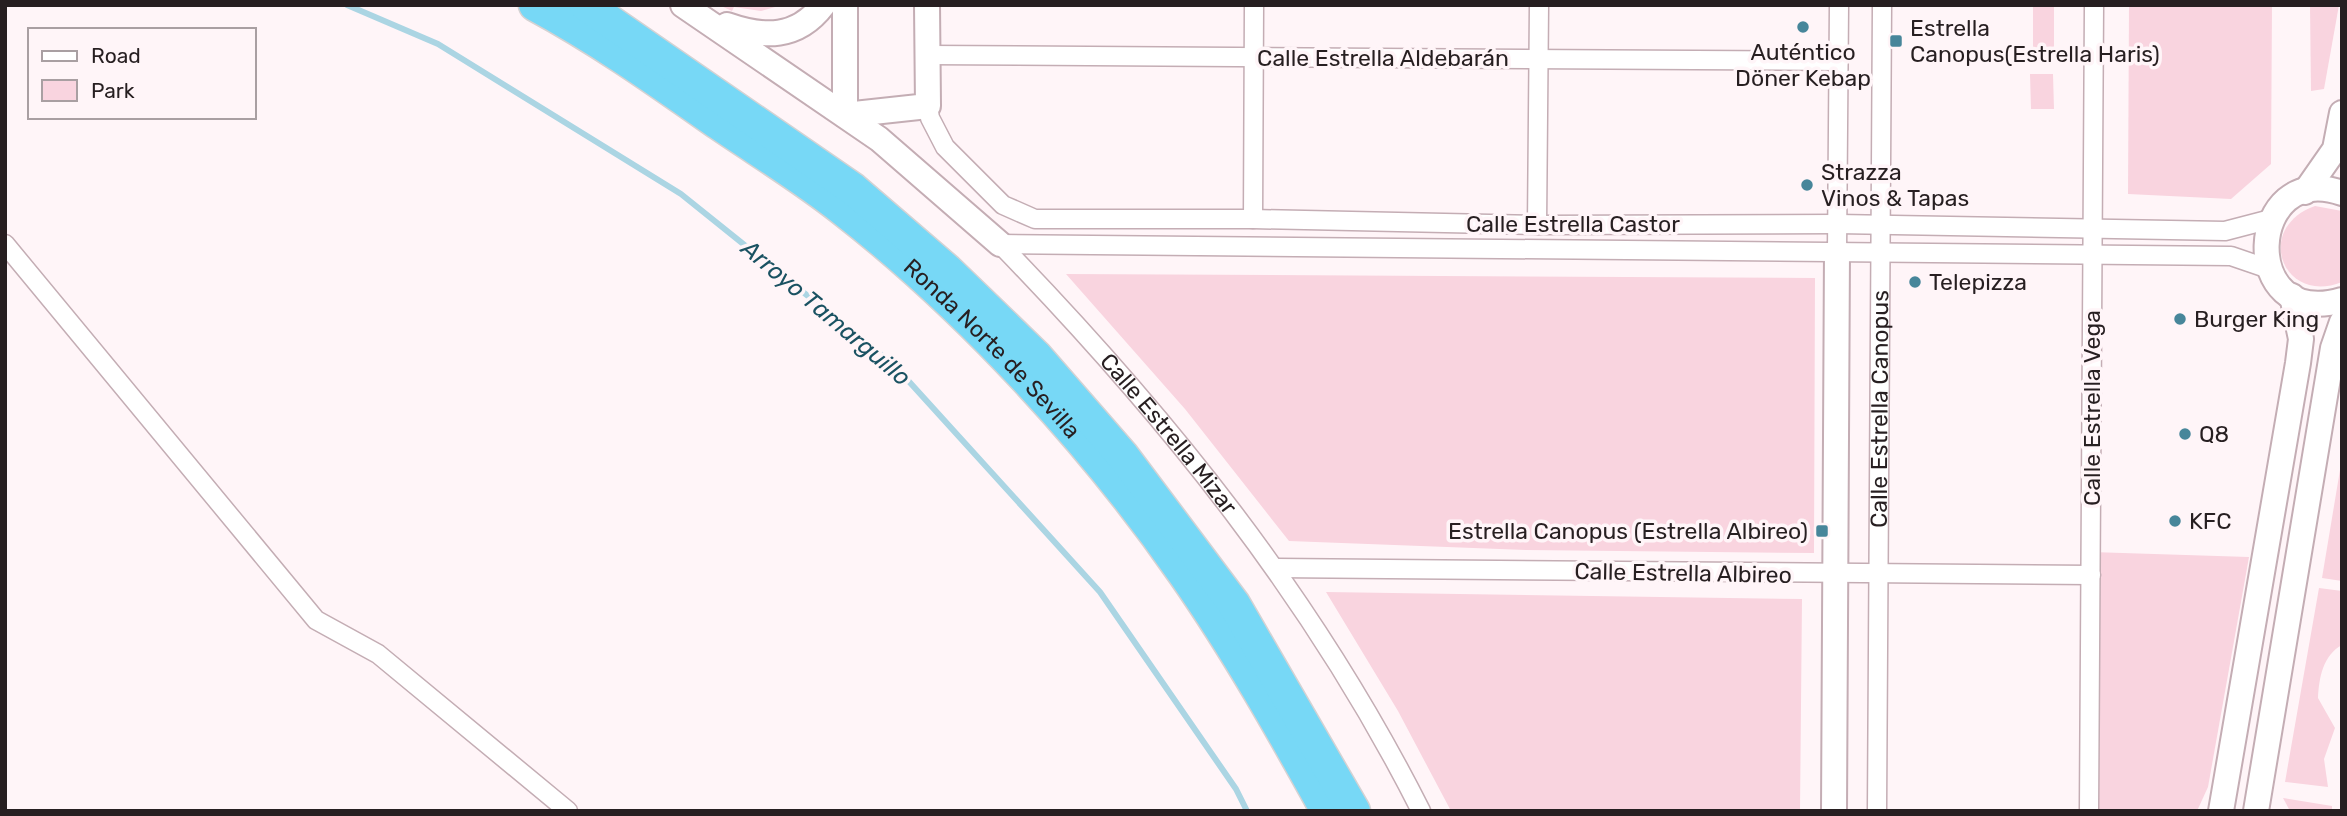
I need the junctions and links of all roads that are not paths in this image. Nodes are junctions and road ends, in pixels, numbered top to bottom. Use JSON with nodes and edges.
{"nodes":[{"id":1,"x":535,"y":5,"type":"edge"},
{"id":2,"x":586,"y":5,"type":"edge"},
{"id":3,"x":683,"y":5,"type":"edge"},
{"id":4,"x":823,"y":5,"type":"edge"},
{"id":5,"x":845,"y":5,"type":"edge"},
{"id":6,"x":927,"y":5,"type":"edge"},
{"id":7,"x":1254,"y":5,"type":"edge"},
{"id":8,"x":1539,"y":5,"type":"edge"},
{"id":9,"x":1839,"y":5,"type":"edge"},
{"id":10,"x":1882,"y":5,"type":"edge"},
{"id":11,"x":2094,"y":5,"type":"edge"},
{"id":12,"x":927,"y":55,"type":"junction"},
{"id":13,"x":1254,"y":58,"type":"junction"},
{"id":14,"x":1538,"y":59,"type":"junction"},
{"id":15,"x":1839,"y":61,"type":"junction"},
{"id":16,"x":928,"y":106,"type":"junction"},
{"id":17,"x":2342,"y":113,"type":"edge"},
{"id":18,"x":845,"y":115,"type":"junction"},
{"id":19,"x":2305,"y":192,"type":"junction"},
{"id":20,"x":2342,"y":193,"type":"edge"},
{"id":21,"x":1253,"y":219,"type":"junction"},
{"id":22,"x":2271,"y":219,"type":"junction"},
{"id":23,"x":1838,"y":224,"type":"junction"},
{"id":24,"x":1537,"y":225,"type":"junction"},
{"id":25,"x":1881,"y":226,"type":"junction"},
{"id":26,"x":2092,"y":230,"type":"junction"},
{"id":27,"x":5,"y":244,"type":"edge"},
{"id":28,"x":1000,"y":244,"type":"junction"},
{"id":29,"x":1838,"y":251,"type":"junction"},
{"id":30,"x":1881,"y":252,"type":"junction"},
{"id":31,"x":2092,"y":256,"type":"junction"},
{"id":32,"x":2269,"y":269,"type":"junction"},
{"id":33,"x":2292,"y":296,"type":"junction"},
{"id":34,"x":2342,"y":300,"type":"edge"},
{"id":35,"x":2342,"y":322,"type":"edge"},
{"id":36,"x":1276,"y":568,"type":"junction"},
{"id":37,"x":1835,"y":574,"type":"junction"},
{"id":38,"x":1878,"y":575,"type":"junction"},
{"id":39,"x":2091,"y":575,"type":"junction"},
{"id":40,"x":568,"y":811,"type":"edge"},
{"id":41,"x":1327,"y":811,"type":"edge"},
{"id":42,"x":1354,"y":811,"type":"edge"},
{"id":43,"x":1422,"y":811,"type":"edge"},
{"id":44,"x":1834,"y":811,"type":"edge"},
{"id":45,"x":1877,"y":811,"type":"edge"},
{"id":46,"x":2089,"y":811,"type":"edge"},
{"id":47,"x":2221,"y":811,"type":"edge"},
{"id":48,"x":2256,"y":811,"type":"edge"}],
"edges":[{"from":1,"to":41,"type":"highway","name":"Ronda Norte de Sevilla"},
{"from":2,"to":42,"type":"highway","name":"Ronda Norte de Sevilla"},
{"from":3,"to":4,"type":"street"},
{"from":3,"to":18,"type":"street","name":"Calle Estrella Mizar"},
{"from":5,"to":18,"type":"street"},
{"from":6,"to":12,"type":"street"},
{"from":7,"to":13,"type":"street"},
{"from":8,"to":14,"type":"street"},
{"from":9,"to":15,"type":"street","name":"Calle Estrella Canopus"},
{"from":10,"to":25,"type":"street","name":"Calle Estrella Canopus"},
{"from":11,"to":26,"type":"street","name":"Calle Estrella Vega"},
{"from":12,"to":13,"type":"street","name":"Calle Estrella Aldebarán"},
{"from":12,"to":16,"type":"street"},
{"from":13,"to":14,"type":"street","name":"Calle Estrella Aldebarán"},
{"from":13,"to":21,"type":"street"},
{"from":14,"to":15,"type":"street","name":"Calle Estrella Aldebarán"},
{"from":14,"to":24,"type":"street"},
{"from":15,"to":23,"type":"street","name":"Calle Estrella Canopus"},
{"from":16,"to":18,"type":"street"},
{"from":16,"to":21,"type":"street","name":"Calle Estrella Castor"},
{"from":17,"to":19,"type":"street"},
{"from":18,"to":28,"type":"street","name":"Calle Estrella Mizar"},
{"from":19,"to":20,"type":"street"},
{"from":19,"to":22,"type":"street"},
{"from":21,"to":24,"type":"street","name":"Calle Estrella Castor"},
{"from":22,"to":26,"type":"street","name":"Calle Estrella Castor"},
{"from":22,"to":32,"type":"street"},
{"from":23,"to":24,"type":"street","name":"Calle Estrella Castor"},
{"from":23,"to":25,"type":"street","name":"Calle Estrella Castor"},
{"from":23,"to":29,"type":"street","name":"Calle Estrella Canopus"},
{"from":25,"to":26,"type":"street","name":"Calle Estrella Castor"},
{"from":25,"to":30,"type":"street","name":"Calle Estrella Canopus"},
{"from":26,"to":31,"type":"street","name":"Calle Estrella Vega"},
{"from":27,"to":40,"type":"street"},
{"from":28,"to":29,"type":"street","name":"Calle Estrella Castor"},
{"from":28,"to":36,"type":"street","name":"Calle Estrella Mizar"},
{"from":29,"to":30,"type":"street","name":"Calle Estrella Castor"},
{"from":29,"to":37,"type":"street","name":"Calle Estrella Canopus"},
{"from":30,"to":31,"type":"street","name":"Calle Estrella Castor"},
{"from":30,"to":38,"type":"street","name":"Calle Estrella Canopus"},
{"from":31,"to":32,"type":"street","name":"Calle Estrella Castor"},
{"from":31,"to":39,"type":"street","name":"Calle Estrella Vega"},
{"from":32,"to":33,"type":"street"},
{"from":33,"to":34,"type":"street"},
{"from":33,"to":47,"type":"street"},
{"from":35,"to":48,"type":"street"},
{"from":36,"to":37,"type":"street","name":"Calle Estrella Albireo"},
{"from":36,"to":43,"type":"street","name":"Calle Estrella Mizar"},
{"from":37,"to":38,"type":"street","name":"Calle Estrella Albireo"},
{"from":37,"to":44,"type":"street","name":"Calle Estrella Canopus"},
{"from":38,"to":39,"type":"street","name":"Calle Estrella Albireo"},
{"from":38,"to":45,"type":"street","name":"Calle Estrella Canopus"},
{"from":39,"to":46,"type":"street","name":"Calle Estrella Vega"}]}
